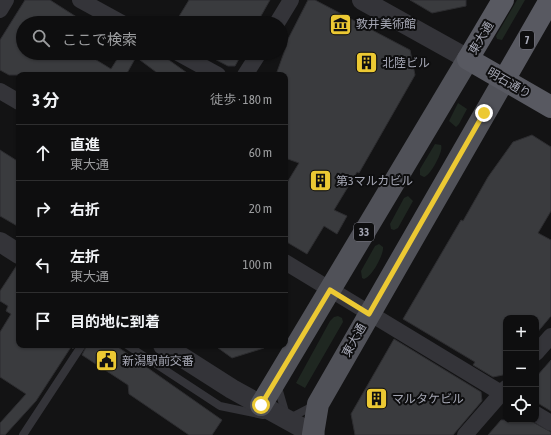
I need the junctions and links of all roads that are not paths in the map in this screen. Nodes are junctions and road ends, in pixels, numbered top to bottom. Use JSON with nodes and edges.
{"nodes":[{"id":1,"x":6,"y":0,"type":"edge"},
{"id":2,"x":80,"y":0,"type":"edge"},
{"id":3,"x":291,"y":0,"type":"edge"},
{"id":4,"x":362,"y":0,"type":"edge"},
{"id":5,"x":503,"y":0,"type":"edge"},
{"id":6,"x":550,"y":0,"type":"edge"},
{"id":7,"x":0,"y":10,"type":"edge"},
{"id":8,"x":109,"y":16,"type":"edge"},
{"id":9,"x":281,"y":16,"type":"edge"},
{"id":10,"x":468,"y":59,"type":"junction"},
{"id":11,"x":191,"y":60,"type":"edge"},
{"id":12,"x":255,"y":60,"type":"edge"},
{"id":13,"x":213,"y":72,"type":"edge"},
{"id":14,"x":248,"y":72,"type":"edge"},
{"id":15,"x":504,"y":80,"type":"junction"},
{"id":16,"x":0,"y":91,"type":"edge"},
{"id":17,"x":16,"y":100,"type":"edge"},
{"id":18,"x":551,"y":107,"type":"edge"},
{"id":19,"x":0,"y":242,"type":"edge"},
{"id":20,"x":16,"y":252,"type":"edge"},
{"id":21,"x":288,"y":264,"type":"edge"},
{"id":22,"x":330,"y":290,"type":"junction"},
{"id":23,"x":369,"y":314,"type":"junction"},
{"id":24,"x":80,"y":348,"type":"edge"},
{"id":25,"x":133,"y":348,"type":"edge"},
{"id":26,"x":168,"y":348,"type":"edge"},
{"id":27,"x":276,"y":380,"type":"junction"},
{"id":28,"x":503,"y":391,"type":"edge"},
{"id":29,"x":503,"y":393,"type":"edge"},
{"id":30,"x":261,"y":405,"type":"junction"},
{"id":31,"x":539,"y":416,"type":"edge"},
{"id":32,"x":551,"y":423,"type":"edge"},
{"id":33,"x":305,"y":432,"type":"edge"},
{"id":34,"x":24,"y":435,"type":"edge"},
{"id":35,"x":465,"y":435,"type":"edge"}],
"edges":[{"from":1,"to":7,"type":"street"},
{"from":2,"to":8,"type":"street"},
{"from":3,"to":9,"type":"street"},
{"from":4,"to":10,"type":"street"},
{"from":5,"to":10,"type":"highway","name":"東大通"},
{"from":6,"to":15,"type":"highway","name":"東大通","number":"7"},
{"from":10,"to":15,"type":"highway","name":"明石通り"},
{"from":10,"to":22,"type":"main road","name":"東大通","number":"33"},
{"from":11,"to":13,"type":"street"},
{"from":12,"to":14,"type":"street"},
{"from":15,"to":18,"type":"highway","name":"明石通り"},
{"from":15,"to":23,"type":"main road","name":"東大通"},
{"from":16,"to":17,"type":"street"},
{"from":19,"to":20,"type":"street"},
{"from":21,"to":22,"type":"street"},
{"from":22,"to":23,"type":"street"},
{"from":22,"to":27,"type":"main road","name":"東大通","number":"33"},
{"from":23,"to":28,"type":"street"},
{"from":23,"to":33,"type":"main road","name":"東大通"},
{"from":24,"to":34,"type":"lane"},
{"from":25,"to":33,"type":"lane"},
{"from":26,"to":30,"type":"street"},
{"from":27,"to":30,"type":"main road","name":"東大通","number":"33"},
{"from":27,"to":33,"type":"lane"},
{"from":29,"to":35,"type":"street"},
{"from":30,"to":33,"type":"street"},
{"from":31,"to":32,"type":"street"}]}
